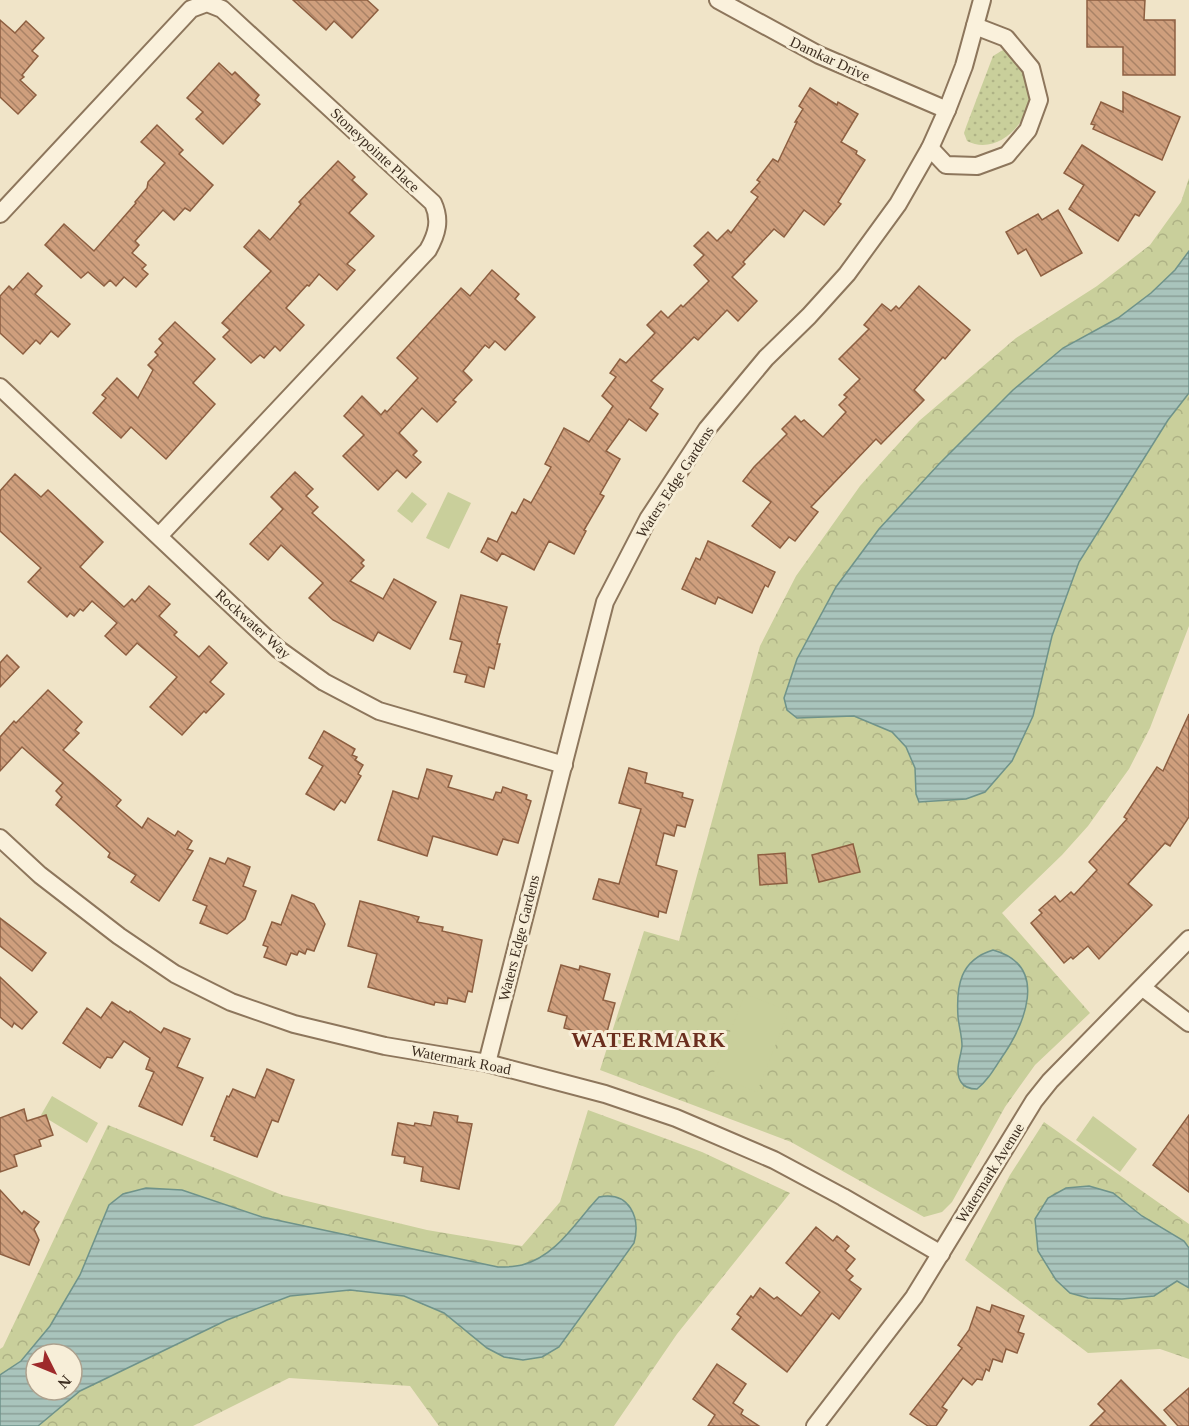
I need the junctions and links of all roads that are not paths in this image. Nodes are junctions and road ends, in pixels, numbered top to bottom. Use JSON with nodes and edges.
{"nodes":[{"id":1,"x":718,"y":0,"type":"edge"},
{"id":2,"x":982,"y":0,"type":"edge"},
{"id":3,"x":975,"y":26,"type":"junction"},
{"id":4,"x":947,"y":110,"type":"junction"},
{"id":5,"x":930,"y":148,"type":"junction"},
{"id":6,"x":0,"y":214,"type":"edge"},
{"id":7,"x":0,"y":387,"type":"edge"},
{"id":8,"x":159,"y":536,"type":"junction"},
{"id":9,"x":564,"y":765,"type":"junction"},
{"id":10,"x":0,"y":838,"type":"edge"},
{"id":11,"x":1189,"y":939,"type":"edge"},
{"id":12,"x":1143,"y":988,"type":"junction"},
{"id":13,"x":1189,"y":1023,"type":"edge"},
{"id":14,"x":487,"y":1063,"type":"junction"},
{"id":15,"x":941,"y":1254,"type":"junction"},
{"id":16,"x":815,"y":1426,"type":"edge"}],
"edges":[{"from":1,"to":4,"type":"street","name":"Damkar Drive"},
{"from":2,"to":3,"type":"street","name":"Waters Edge Gardens"},
{"from":3,"to":4,"type":"street","name":"Waters Edge Gardens"},
{"from":3,"to":5,"type":"street"},
{"from":4,"to":5,"type":"street","name":"Waters Edge Gardens"},
{"from":5,"to":9,"type":"street","name":"Waters Edge Gardens"},
{"from":6,"to":8,"type":"street","name":"Stoneypointe Place"},
{"from":7,"to":8,"type":"street","name":"Rockwater Way"},
{"from":8,"to":9,"type":"street","name":"Rockwater Way"},
{"from":9,"to":14,"type":"street","name":"Waters Edge Gardens"},
{"from":10,"to":14,"type":"street","name":"Watermark Road"},
{"from":11,"to":12,"type":"street","name":"Watermark Avenue"},
{"from":12,"to":13,"type":"street"},
{"from":12,"to":15,"type":"street","name":"Watermark Avenue"},
{"from":14,"to":15,"type":"street","name":"Watermark Road"},
{"from":15,"to":16,"type":"street","name":"Watermark Avenue"}]}
